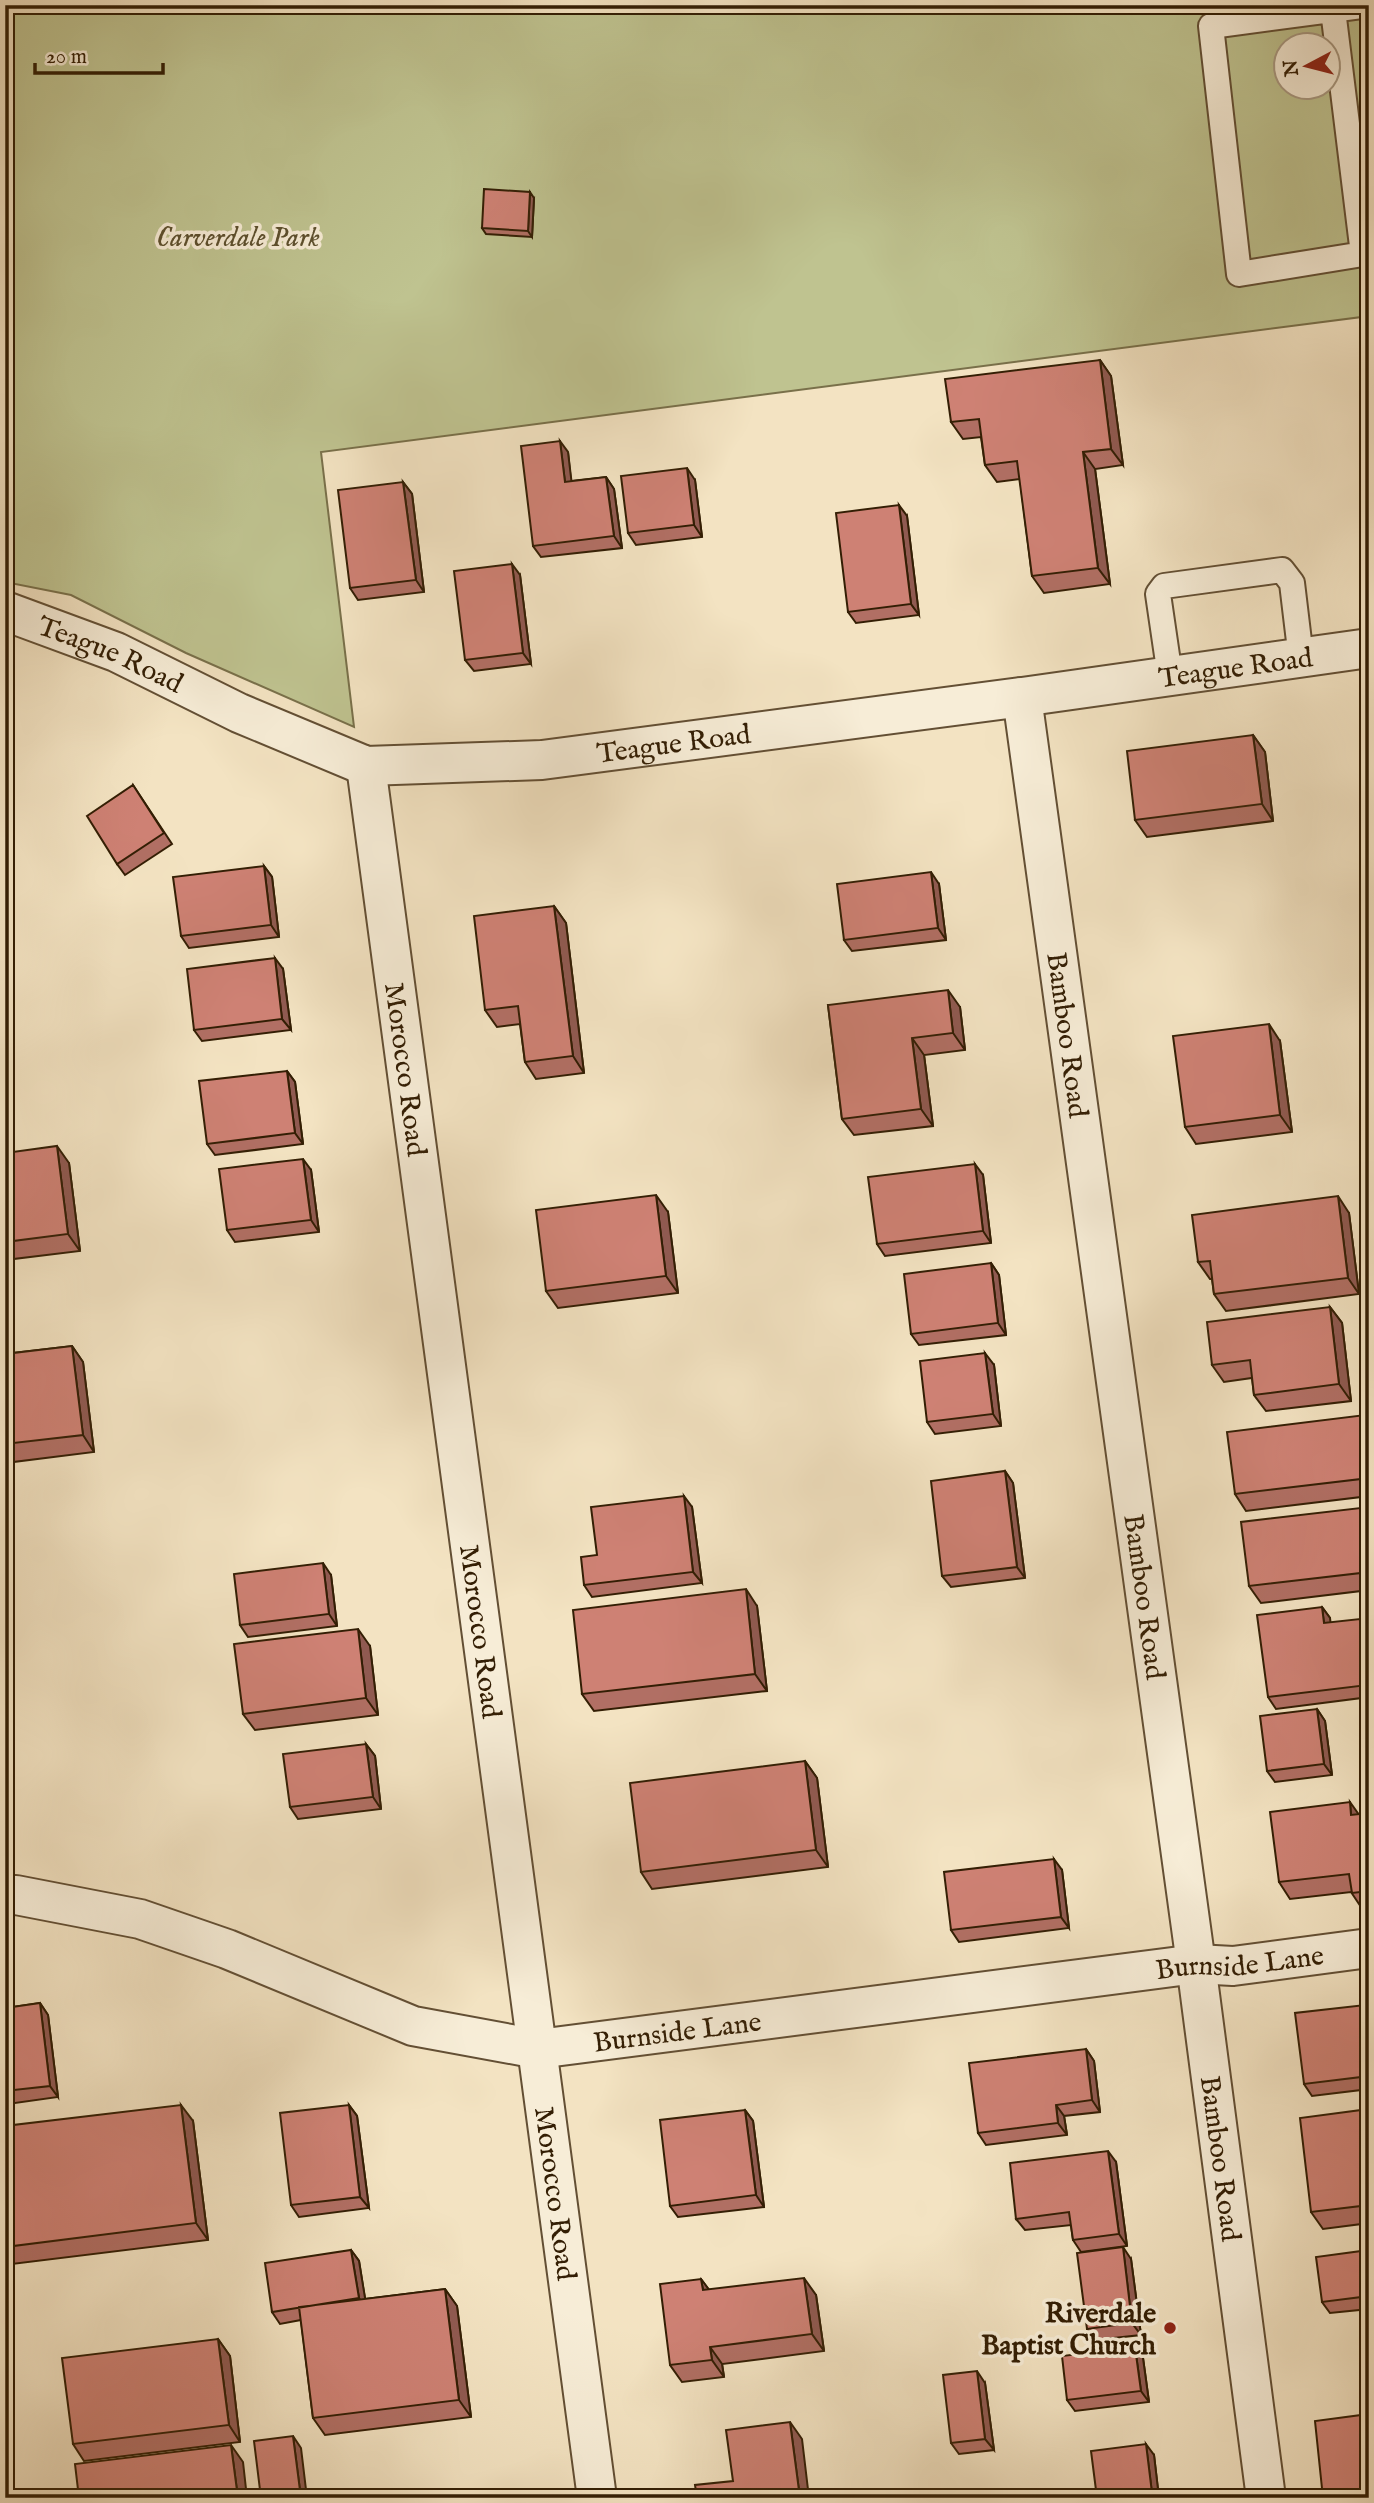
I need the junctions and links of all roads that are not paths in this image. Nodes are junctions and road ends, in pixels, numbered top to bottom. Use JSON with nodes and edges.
{"nodes":[{"id":1,"x":1369,"y":5,"type":"edge"},
{"id":2,"x":1333,"y":10,"type":"junction"},
{"id":3,"x":5,"y":611,"type":"edge"},
{"id":4,"x":1369,"y":648,"type":"edge"},
{"id":5,"x":1301,"y":658,"type":"junction"},
{"id":6,"x":1170,"y":676,"type":"junction"},
{"id":7,"x":1022,"y":697,"type":"junction"},
{"id":8,"x":366,"y":766,"type":"junction"},
{"id":9,"x":5,"y":1896,"type":"edge"},
{"id":10,"x":1369,"y":1948,"type":"edge"},
{"id":11,"x":1196,"y":1964,"type":"junction"},
{"id":12,"x":538,"y":2049,"type":"junction"},
{"id":13,"x":597,"y":2498,"type":"edge"},
{"id":14,"x":1266,"y":2498,"type":"edge"}],
"edges":[{"from":1,"to":2,"type":"lane"},
{"from":2,"to":2,"type":"lane"},
{"from":3,"to":8,"type":"street","name":"Teague Road"},
{"from":4,"to":5,"type":"street","name":"Teague Road"},
{"from":5,"to":6,"type":"street","name":"Teague Road"},
{"from":5,"to":6,"type":"lane"},
{"from":6,"to":7,"type":"street","name":"Teague Road"},
{"from":7,"to":8,"type":"street","name":"Teague Road"},
{"from":7,"to":11,"type":"street","name":"Bamboo Road"},
{"from":8,"to":12,"type":"street","name":"Morocco Road"},
{"from":9,"to":12,"type":"street","name":"Burnside Lane"},
{"from":10,"to":11,"type":"street","name":"Burnside Lane"},
{"from":11,"to":12,"type":"street","name":"Burnside Lane"},
{"from":11,"to":14,"type":"street","name":"Bamboo Road"},
{"from":12,"to":13,"type":"street","name":"Morocco Road"}]}
